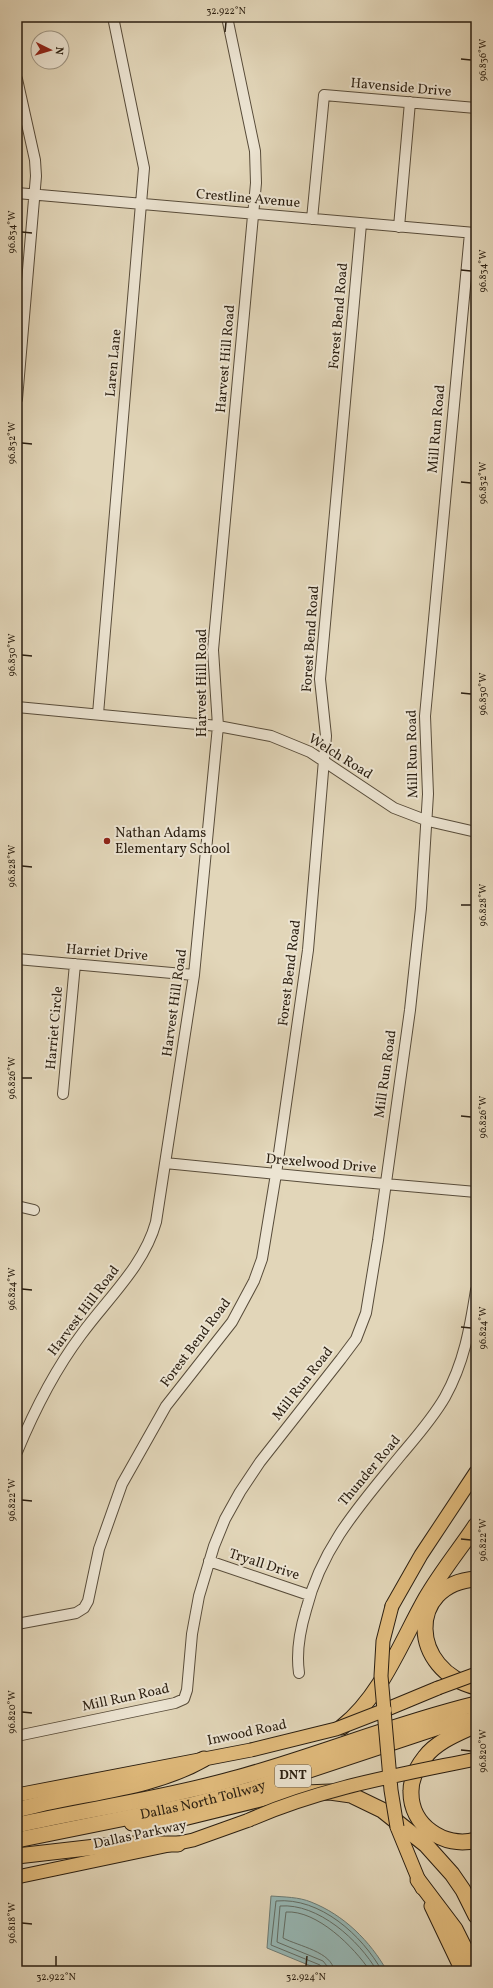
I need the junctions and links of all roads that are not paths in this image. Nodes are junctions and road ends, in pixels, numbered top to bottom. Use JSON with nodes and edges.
{"nodes":[{"id":1,"x":113,"y":17,"type":"edge"},
{"id":2,"x":227,"y":17,"type":"edge"},
{"id":3,"x":17,"y":79,"type":"edge"},
{"id":4,"x":410,"y":102,"type":"junction"},
{"id":5,"x":476,"y":108,"type":"edge"},
{"id":6,"x":17,"y":193,"type":"edge"},
{"id":7,"x":36,"y":195,"type":"junction"},
{"id":8,"x":142,"y":204,"type":"junction"},
{"id":9,"x":253,"y":214,"type":"junction"},
{"id":10,"x":312,"y":219,"type":"junction"},
{"id":11,"x":361,"y":224,"type":"junction"},
{"id":12,"x":399,"y":227,"type":"junction"},
{"id":13,"x":473,"y":233,"type":"edge"},
{"id":14,"x":17,"y":399,"type":"edge"},
{"id":15,"x":17,"y":707,"type":"edge"},
{"id":16,"x":98,"y":714,"type":"junction"},
{"id":17,"x":218,"y":726,"type":"junction"},
{"id":18,"x":324,"y":760,"type":"junction"},
{"id":19,"x":428,"y":821,"type":"junction"},
{"id":20,"x":476,"y":832,"type":"edge"},
{"id":21,"x":17,"y":959,"type":"edge"},
{"id":22,"x":75,"y":964,"type":"junction"},
{"id":23,"x":194,"y":975,"type":"junction"},
{"id":24,"x":63,"y":1094,"type":"dead end"},
{"id":25,"x":165,"y":1163,"type":"junction"},
{"id":26,"x":276,"y":1174,"type":"junction"},
{"id":27,"x":385,"y":1184,"type":"junction"},
{"id":28,"x":476,"y":1192,"type":"edge"},
{"id":29,"x":17,"y":1206,"type":"edge"},
{"id":30,"x":34,"y":1210,"type":"dead end"},
{"id":31,"x":476,"y":1290,"type":"edge"},
{"id":32,"x":17,"y":1452,"type":"edge"},
{"id":33,"x":476,"y":1472,"type":"edge"},
{"id":34,"x":476,"y":1525,"type":"edge"},
{"id":35,"x":209,"y":1561,"type":"junction"},
{"id":36,"x":476,"y":1579,"type":"edge"},
{"id":37,"x":309,"y":1595,"type":"junction"},
{"id":38,"x":17,"y":1624,"type":"edge"},
{"id":39,"x":299,"y":1673,"type":"dead end"},
{"id":40,"x":476,"y":1674,"type":"edge"},
{"id":41,"x":476,"y":1686,"type":"edge"},
{"id":42,"x":476,"y":1704,"type":"edge"},
{"id":43,"x":385,"y":1710,"type":"junction"},
{"id":44,"x":476,"y":1719,"type":"edge"},
{"id":45,"x":476,"y":1725,"type":"edge"},
{"id":46,"x":17,"y":1736,"type":"edge"},
{"id":47,"x":309,"y":1755,"type":"junction"},
{"id":48,"x":204,"y":1759,"type":"junction"},
{"id":49,"x":476,"y":1759,"type":"edge"},
{"id":50,"x":390,"y":1778,"type":"junction"},
{"id":51,"x":17,"y":1795,"type":"edge"},
{"id":52,"x":24,"y":1808,"type":"edge"},
{"id":53,"x":106,"y":1822,"type":"junction"},
{"id":54,"x":23,"y":1823,"type":"edge"},
{"id":55,"x":23,"y":1839,"type":"edge"},
{"id":56,"x":476,"y":1840,"type":"edge"},
{"id":57,"x":178,"y":1844,"type":"junction"},
{"id":58,"x":23,"y":1855,"type":"edge"},
{"id":59,"x":17,"y":1877,"type":"edge"},
{"id":60,"x":418,"y":1879,"type":"junction"},
{"id":61,"x":476,"y":1916,"type":"edge"},
{"id":62,"x":462,"y":1971,"type":"edge"},
{"id":63,"x":476,"y":1971,"type":"edge"}],
"edges":[{"from":1,"to":8,"type":"street","name":"Laren Lane"},
{"from":2,"to":9,"type":"street","name":"Harvest Hill Road"},
{"from":3,"to":7,"type":"street"},
{"from":4,"to":5,"type":"street","name":"Havenside Drive"},
{"from":4,"to":10,"type":"street","name":"Havenside Drive"},
{"from":4,"to":12,"type":"street"},
{"from":6,"to":7,"type":"street","name":"Crestline Avenue"},
{"from":7,"to":8,"type":"street","name":"Crestline Avenue"},
{"from":7,"to":14,"type":"street"},
{"from":8,"to":9,"type":"street","name":"Crestline Avenue"},
{"from":8,"to":16,"type":"street","name":"Laren Lane"},
{"from":9,"to":10,"type":"street","name":"Crestline Avenue"},
{"from":9,"to":17,"type":"street","name":"Harvest Hill Road"},
{"from":10,"to":11,"type":"street","name":"Crestline Avenue"},
{"from":11,"to":12,"type":"street","name":"Crestline Avenue"},
{"from":11,"to":18,"type":"street","name":"Forest Bend Road"},
{"from":12,"to":13,"type":"street","name":"Crestline Avenue"},
{"from":13,"to":19,"type":"street","name":"Mill Run Road"},
{"from":15,"to":16,"type":"street","name":"Welch Road"},
{"from":16,"to":17,"type":"street","name":"Welch Road"},
{"from":17,"to":18,"type":"street","name":"Welch Road"},
{"from":17,"to":23,"type":"street","name":"Harvest Hill Road"},
{"from":18,"to":19,"type":"street","name":"Welch Road"},
{"from":18,"to":26,"type":"street","name":"Forest Bend Road"},
{"from":19,"to":20,"type":"street","name":"Welch Road"},
{"from":19,"to":27,"type":"street","name":"Mill Run Road"},
{"from":21,"to":22,"type":"street","name":"Harriet Drive"},
{"from":22,"to":23,"type":"street","name":"Harriet Drive"},
{"from":22,"to":24,"type":"street","name":"Harriet Circle"},
{"from":23,"to":25,"type":"street","name":"Harvest Hill Road"},
{"from":25,"to":26,"type":"street","name":"Drexelwood Drive"},
{"from":25,"to":32,"type":"street","name":"Harvest Hill Road"},
{"from":26,"to":27,"type":"street","name":"Drexelwood Drive"},
{"from":26,"to":38,"type":"street","name":"Forest Bend Road"},
{"from":27,"to":28,"type":"street","name":"Drexelwood Drive"},
{"from":27,"to":35,"type":"street","name":"Mill Run Road"},
{"from":29,"to":30,"type":"street"},
{"from":31,"to":37,"type":"street","name":"Thunder Road"},
{"from":33,"to":43,"type":"main road","bridge":true},
{"from":34,"to":47,"type":"highway"},
{"from":35,"to":37,"type":"street","name":"Tryall Drive"},
{"from":35,"to":46,"type":"street","name":"Mill Run Road"},
{"from":36,"to":41,"type":"highway"},
{"from":37,"to":39,"type":"street","name":"Thunder Road"},
{"from":40,"to":43,"type":"main road","name":"Inwood Road","bridge":true},
{"from":42,"to":47,"type":"highway","name":"Dallas North Tollway","number":"DNT"},
{"from":43,"to":48,"type":"main road","name":"Inwood Road","bridge":true},
{"from":43,"to":50,"type":"main road","bridge":true},
{"from":44,"to":53,"type":"highway","name":"Dallas North Tollway","number":"DNT"},
{"from":45,"to":56,"type":"highway"},
{"from":47,"to":54,"type":"highway","name":"Dallas North Tollway","number":"DNT"},
{"from":48,"to":51,"type":"main road","name":"Inwood Road"},
{"from":48,"to":52,"type":"highway"},
{"from":49,"to":50,"type":"main road","name":"Dallas Parkway","bridge":true},
{"from":50,"to":57,"type":"main road","name":"Dallas Parkway","bridge":true},
{"from":50,"to":60,"type":"main road","bridge":true},
{"from":53,"to":55,"type":"highway","name":"Dallas North Tollway","number":"DNT"},
{"from":53,"to":61,"type":"highway"},
{"from":57,"to":58,"type":"highway"},
{"from":57,"to":59,"type":"main road","name":"Dallas Parkway"},
{"from":60,"to":62,"type":"main road"},
{"from":60,"to":63,"type":"highway"}]}
